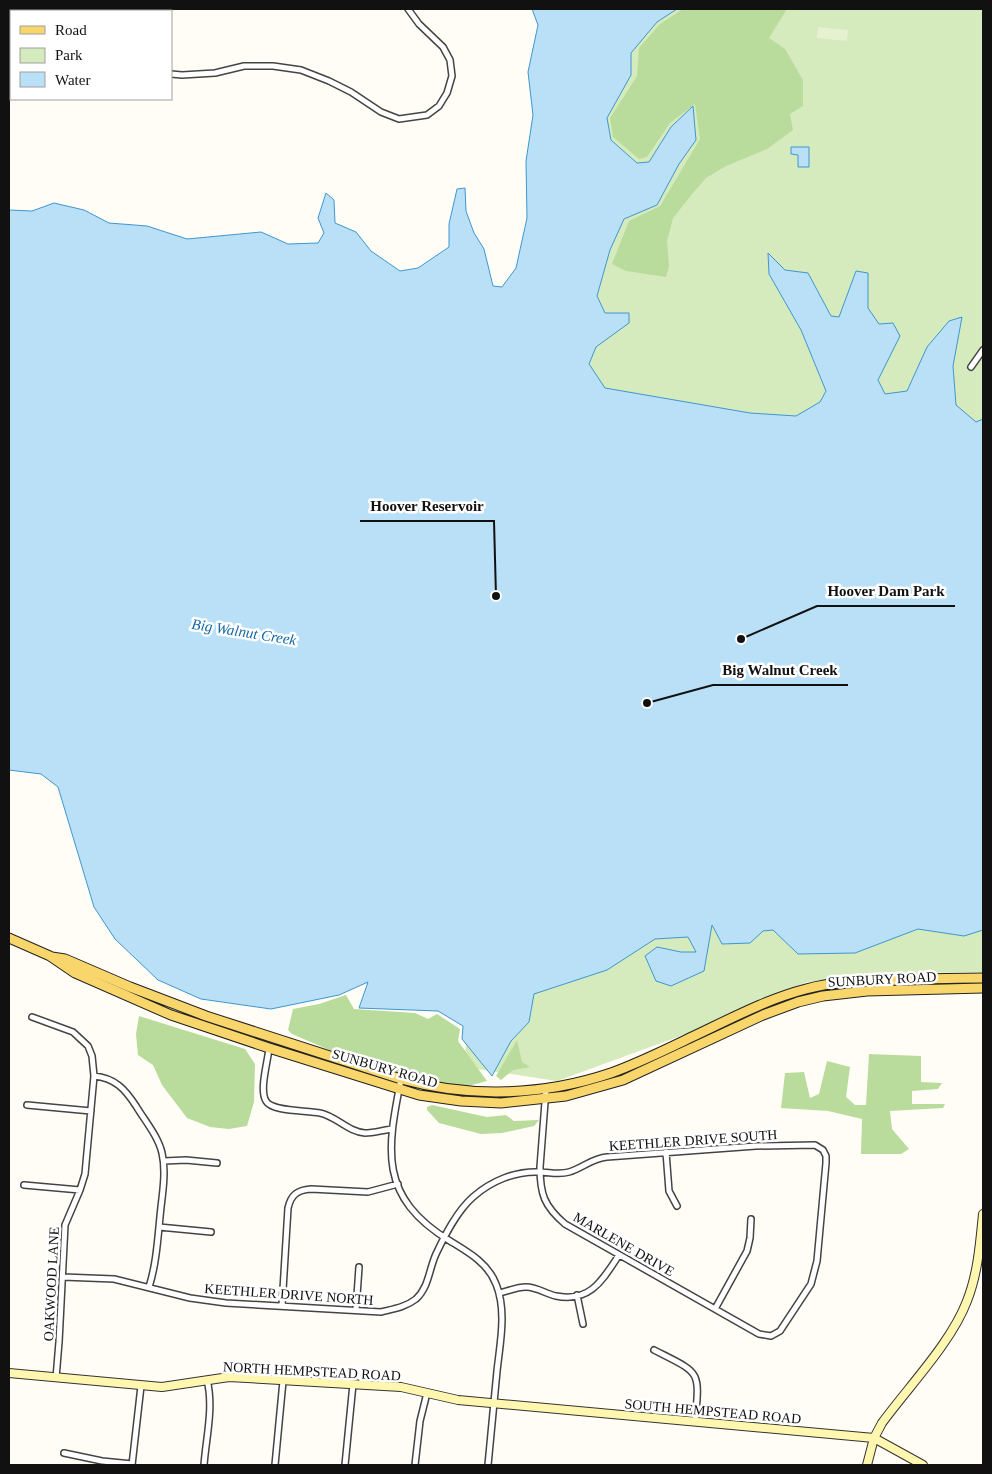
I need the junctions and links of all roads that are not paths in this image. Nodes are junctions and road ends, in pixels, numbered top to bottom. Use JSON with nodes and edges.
{"nodes":[{"id":1,"x":408,"y":9,"type":"edge"},
{"id":2,"x":172,"y":74,"type":"edge"},
{"id":3,"x":983,"y":350,"type":"edge"},
{"id":4,"x":970,"y":367,"type":"dead end"},
{"id":5,"x":9,"y":938,"type":"edge"},
{"id":6,"x":50,"y":956,"type":"junction"},
{"id":7,"x":983,"y":978,"type":"edge"},
{"id":8,"x":983,"y":983,"type":"edge"},
{"id":9,"x":983,"y":988,"type":"edge"},
{"id":10,"x":940,"y":989,"type":"junction"},
{"id":11,"x":32,"y":1018,"type":"dead end"},
{"id":12,"x":269,"y":1048,"type":"junction"},
{"id":13,"x":94,"y":1076,"type":"junction"},
{"id":14,"x":402,"y":1079,"type":"junction"},
{"id":15,"x":399,"y":1089,"type":"junction"},
{"id":16,"x":546,"y":1089,"type":"junction"},
{"id":17,"x":546,"y":1099,"type":"junction"},
{"id":18,"x":27,"y":1106,"type":"dead end"},
{"id":19,"x":91,"y":1112,"type":"junction"},
{"id":20,"x":392,"y":1129,"type":"junction"},
{"id":21,"x":666,"y":1152,"type":"junction"},
{"id":22,"x":164,"y":1161,"type":"junction"},
{"id":23,"x":217,"y":1163,"type":"dead end"},
{"id":24,"x":540,"y":1172,"type":"junction"},
{"id":25,"x":398,"y":1184,"type":"junction"},
{"id":26,"x":24,"y":1185,"type":"dead end"},
{"id":27,"x":80,"y":1190,"type":"junction"},
{"id":28,"x":676,"y":1206,"type":"dead end"},
{"id":29,"x":983,"y":1214,"type":"edge"},
{"id":30,"x":751,"y":1219,"type":"dead end"},
{"id":31,"x":159,"y":1227,"type":"junction"},
{"id":32,"x":211,"y":1232,"type":"dead end"},
{"id":33,"x":445,"y":1238,"type":"junction"},
{"id":34,"x":981,"y":1252,"type":"edge"},
{"id":35,"x":619,"y":1255,"type":"junction"},
{"id":36,"x":359,"y":1266,"type":"dead end"},
{"id":37,"x":63,"y":1277,"type":"junction"},
{"id":38,"x":149,"y":1287,"type":"junction"},
{"id":39,"x":500,"y":1293,"type":"junction"},
{"id":40,"x":577,"y":1295,"type":"junction"},
{"id":41,"x":282,"y":1306,"type":"junction"},
{"id":42,"x":716,"y":1309,"type":"junction"},
{"id":43,"x":356,"y":1310,"type":"junction"},
{"id":44,"x":583,"y":1324,"type":"dead end"},
{"id":45,"x":771,"y":1336,"type":"joint"},
{"id":46,"x":654,"y":1350,"type":"dead end"},
{"id":47,"x":9,"y":1373,"type":"edge"},
{"id":48,"x":56,"y":1378,"type":"junction"},
{"id":49,"x":207,"y":1380,"type":"junction"},
{"id":50,"x":283,"y":1380,"type":"junction"},
{"id":51,"x":353,"y":1384,"type":"junction"},
{"id":52,"x":141,"y":1386,"type":"junction"},
{"id":53,"x":427,"y":1393,"type":"junction"},
{"id":54,"x":494,"y":1403,"type":"junction"},
{"id":55,"x":695,"y":1422,"type":"junction"},
{"id":56,"x":874,"y":1438,"type":"junction"},
{"id":57,"x":64,"y":1453,"type":"dead end"},
{"id":58,"x":132,"y":1465,"type":"edge"},
{"id":59,"x":204,"y":1465,"type":"edge"},
{"id":60,"x":274,"y":1465,"type":"edge"},
{"id":61,"x":345,"y":1465,"type":"edge"},
{"id":62,"x":415,"y":1465,"type":"edge"},
{"id":63,"x":488,"y":1465,"type":"edge"},
{"id":64,"x":867,"y":1465,"type":"edge"},
{"id":65,"x":923,"y":1465,"type":"edge"}],
"edges":[{"from":1,"to":2,"type":"street"},
{"from":3,"to":4,"type":"street"},
{"from":5,"to":6,"type":"main road","name":"SUNBURY ROAD"},
{"from":6,"to":12,"type":"main road","name":"SUNBURY ROAD"},
{"from":6,"to":14,"type":"main road","name":"SUNBURY ROAD"},
{"from":7,"to":16,"type":"main road","name":"SUNBURY ROAD"},
{"from":8,"to":10,"type":"main road"},
{"from":9,"to":10,"type":"main road","name":"SUNBURY ROAD"},
{"from":10,"to":17,"type":"main road","name":"SUNBURY ROAD"},
{"from":11,"to":13,"type":"street","name":"OAKWOOD LANE"},
{"from":12,"to":15,"type":"main road","name":"SUNBURY ROAD"},
{"from":12,"to":20,"type":"street"},
{"from":13,"to":19,"type":"street","name":"OAKWOOD LANE"},
{"from":13,"to":22,"type":"street"},
{"from":14,"to":15,"type":"street"},
{"from":14,"to":16,"type":"main road","name":"SUNBURY ROAD"},
{"from":15,"to":17,"type":"main road","name":"SUNBURY ROAD"},
{"from":15,"to":20,"type":"street"},
{"from":16,"to":17,"type":"street","name":"MARLENE DRIVE"},
{"from":17,"to":24,"type":"street","name":"MARLENE DRIVE"},
{"from":18,"to":19,"type":"street"},
{"from":19,"to":27,"type":"street","name":"OAKWOOD LANE"},
{"from":20,"to":25,"type":"street"},
{"from":21,"to":24,"type":"street","name":"KEETHLER DRIVE SOUTH"},
{"from":21,"to":28,"type":"street"},
{"from":21,"to":45,"type":"street","name":"KEETHLER DRIVE SOUTH"},
{"from":22,"to":23,"type":"street"},
{"from":22,"to":31,"type":"street"},
{"from":24,"to":33,"type":"street","name":"KEETHLER DRIVE SOUTH"},
{"from":24,"to":35,"type":"street","name":"MARLENE DRIVE"},
{"from":25,"to":33,"type":"street"},
{"from":25,"to":41,"type":"street"},
{"from":26,"to":27,"type":"street"},
{"from":27,"to":37,"type":"street","name":"OAKWOOD LANE"},
{"from":29,"to":34,"type":"street"},
{"from":30,"to":42,"type":"street"},
{"from":31,"to":32,"type":"street"},
{"from":31,"to":38,"type":"street"},
{"from":33,"to":39,"type":"street"},
{"from":33,"to":43,"type":"street","name":"KEETHLER DRIVE NORTH"},
{"from":34,"to":56,"type":"street"},
{"from":35,"to":40,"type":"street"},
{"from":35,"to":42,"type":"street","name":"MARLENE DRIVE"},
{"from":36,"to":43,"type":"street"},
{"from":37,"to":38,"type":"street","name":"KEETHLER DRIVE NORTH"},
{"from":37,"to":48,"type":"street","name":"OAKWOOD LANE"},
{"from":38,"to":41,"type":"street","name":"KEETHLER DRIVE NORTH"},
{"from":39,"to":40,"type":"street"},
{"from":39,"to":54,"type":"street"},
{"from":40,"to":44,"type":"street"},
{"from":41,"to":43,"type":"street","name":"KEETHLER DRIVE NORTH"},
{"from":42,"to":45,"type":"street","name":"MARLENE DRIVE"},
{"from":46,"to":55,"type":"street"},
{"from":47,"to":48,"type":"street","name":"NORTH HEMPSTEAD ROAD"},
{"from":48,"to":52,"type":"street","name":"NORTH HEMPSTEAD ROAD"},
{"from":49,"to":50,"type":"street","name":"NORTH HEMPSTEAD ROAD"},
{"from":49,"to":52,"type":"street","name":"NORTH HEMPSTEAD ROAD"},
{"from":49,"to":59,"type":"street"},
{"from":50,"to":51,"type":"street","name":"NORTH HEMPSTEAD ROAD"},
{"from":50,"to":60,"type":"street"},
{"from":51,"to":53,"type":"street","name":"NORTH HEMPSTEAD ROAD"},
{"from":51,"to":61,"type":"street"},
{"from":52,"to":58,"type":"street"},
{"from":53,"to":54,"type":"street","name":"NORTH HEMPSTEAD ROAD"},
{"from":53,"to":62,"type":"street"},
{"from":54,"to":55,"type":"street","name":"SOUTH HEMPSTEAD ROAD"},
{"from":54,"to":63,"type":"street"},
{"from":55,"to":56,"type":"street","name":"SOUTH HEMPSTEAD ROAD"},
{"from":56,"to":64,"type":"street"},
{"from":56,"to":65,"type":"street","name":"SOUTH HEMPSTEAD ROAD"},
{"from":57,"to":58,"type":"street"}]}
